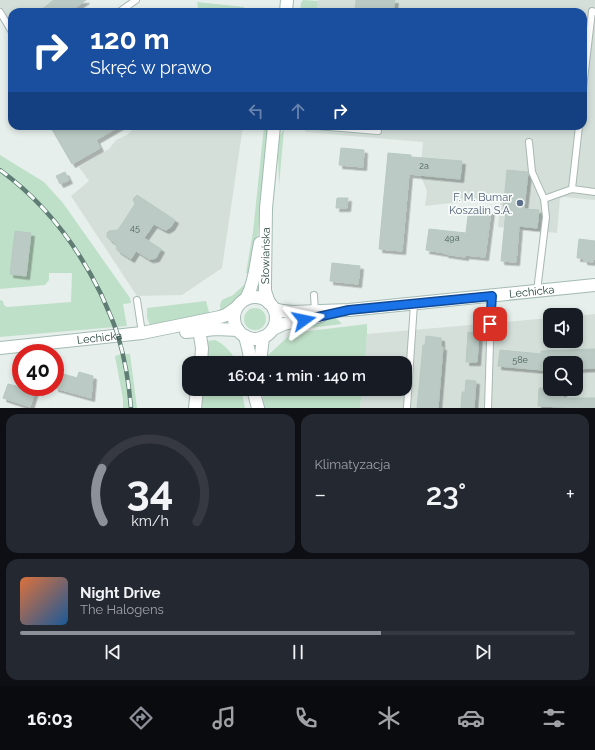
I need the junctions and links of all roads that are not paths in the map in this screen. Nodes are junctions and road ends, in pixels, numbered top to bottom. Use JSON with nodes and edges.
{"nodes":[{"id":1,"x":136,"y":0,"type":"edge"},
{"id":2,"x":125,"y":8,"type":"edge"},
{"id":3,"x":0,"y":12,"type":"edge"},
{"id":4,"x":595,"y":12,"type":"edge"},
{"id":5,"x":8,"y":25,"type":"edge"},
{"id":6,"x":587,"y":54,"type":"edge"},
{"id":7,"x":274,"y":130,"type":"edge"},
{"id":8,"x":366,"y":130,"type":"edge"},
{"id":9,"x":579,"y":130,"type":"edge"},
{"id":10,"x":378,"y":131,"type":"dead end"},
{"id":11,"x":529,"y":142,"type":"dead end"},
{"id":12,"x":572,"y":189,"type":"junction"},
{"id":13,"x":595,"y":192,"type":"edge"},
{"id":14,"x":544,"y":199,"type":"junction"},
{"id":15,"x":266,"y":208,"type":"junction"},
{"id":16,"x":595,"y":285,"type":"edge"},
{"id":17,"x":537,"y":291,"type":"junction"},
{"id":18,"x":314,"y":295,"type":"dead end"},
{"id":19,"x":492,"y":296,"type":"junction"},
{"id":20,"x":246,"y":299,"type":"junction"},
{"id":21,"x":137,"y":300,"type":"dead end"},
{"id":22,"x":414,"y":304,"type":"junction"},
{"id":23,"x":271,"y":306,"type":"junction"},
{"id":24,"x":236,"y":308,"type":"junction"},
{"id":25,"x":315,"y":314,"type":"junction"},
{"id":26,"x":199,"y":326,"type":"junction"},
{"id":27,"x":273,"y":329,"type":"junction"},
{"id":28,"x":146,"y":333,"type":"junction"},
{"id":29,"x":241,"y":333,"type":"junction"},
{"id":30,"x":263,"y":337,"type":"junction"},
{"id":31,"x":0,"y":348,"type":"edge"},
{"id":32,"x":201,"y":356,"type":"edge"},
{"id":33,"x":249,"y":356,"type":"edge"},
{"id":34,"x":261,"y":356,"type":"edge"},
{"id":35,"x":196,"y":396,"type":"edge"},
{"id":36,"x":255,"y":396,"type":"edge"},
{"id":37,"x":258,"y":396,"type":"edge"},
{"id":38,"x":407,"y":407,"type":"dead end"},
{"id":39,"x":195,"y":408,"type":"edge"},
{"id":40,"x":259,"y":408,"type":"edge"},
{"id":41,"x":488,"y":408,"type":"edge"}],
"edges":[{"from":1,"to":2,"type":"lane"},
{"from":3,"to":5,"type":"lane"},
{"from":4,"to":6,"type":"lane"},
{"from":7,"to":15,"type":"street","name":"Słowiańska"},
{"from":8,"to":10,"type":"lane"},
{"from":9,"to":12,"type":"lane"},
{"from":11,"to":14,"type":"lane"},
{"from":12,"to":13,"type":"lane"},
{"from":12,"to":14,"type":"lane"},
{"from":14,"to":17,"type":"lane"},
{"from":15,"to":20,"type":"street","name":"Słowiańska"},
{"from":15,"to":23,"type":"street","name":"Słowiańska"},
{"from":16,"to":17,"type":"street","name":"Lechicka"},
{"from":17,"to":19,"type":"street","name":"Lechicka"},
{"from":18,"to":25,"type":"lane"},
{"from":19,"to":22,"type":"street","name":"Lechicka"},
{"from":19,"to":41,"type":"lane"},
{"from":20,"to":23,"type":"street"},
{"from":20,"to":24,"type":"street"},
{"from":21,"to":28,"type":"lane"},
{"from":22,"to":25,"type":"street","name":"Lechicka"},
{"from":22,"to":38,"type":"lane"},
{"from":23,"to":25,"type":"street","name":"Lechicka"},
{"from":23,"to":27,"type":"street"},
{"from":24,"to":26,"type":"street","name":"Lechicka"},
{"from":24,"to":29,"type":"street"},
{"from":25,"to":27,"type":"street","name":"Lechicka"},
{"from":26,"to":28,"type":"street","name":"Lechicka"},
{"from":26,"to":29,"type":"street","name":"Lechicka"},
{"from":26,"to":32,"type":"street"},
{"from":27,"to":30,"type":"street"},
{"from":28,"to":31,"type":"street","name":"Lechicka"},
{"from":29,"to":30,"type":"street"},
{"from":29,"to":33,"type":"street"},
{"from":30,"to":34,"type":"street"},
{"from":35,"to":39,"type":"street"},
{"from":36,"to":40,"type":"street"},
{"from":37,"to":40,"type":"street"}]}
